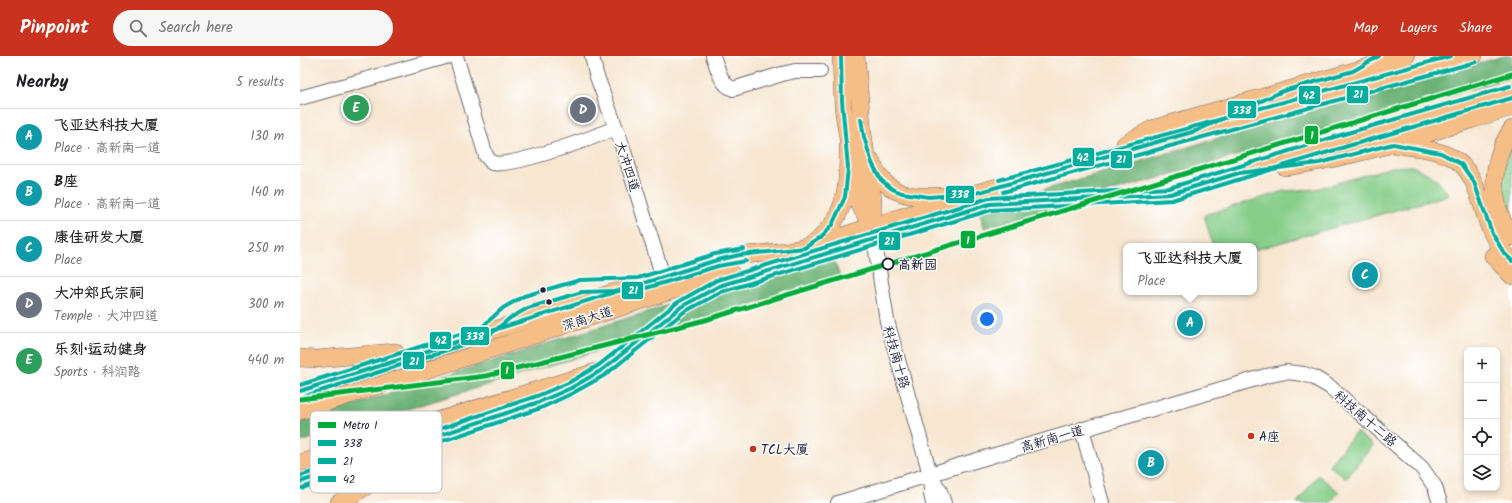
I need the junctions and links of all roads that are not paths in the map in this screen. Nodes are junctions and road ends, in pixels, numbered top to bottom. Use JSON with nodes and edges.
{"nodes":[{"id":1,"x":449,"y":56,"type":"edge"},
{"id":2,"x":456,"y":56,"type":"edge"},
{"id":3,"x":592,"y":56,"type":"edge"},
{"id":4,"x":713,"y":56,"type":"edge"},
{"id":5,"x":841,"y":56,"type":"edge"},
{"id":6,"x":856,"y":56,"type":"edge"},
{"id":7,"x":1379,"y":56,"type":"edge"},
{"id":8,"x":1406,"y":56,"type":"edge"},
{"id":9,"x":1474,"y":56,"type":"edge"},
{"id":10,"x":820,"y":71,"type":"dead end"},
{"id":11,"x":1353,"y":72,"type":"junction"},
{"id":12,"x":1283,"y":91,"type":"junction"},
{"id":13,"x":1512,"y":92,"type":"edge"},
{"id":14,"x":300,"y":98,"type":"edge"},
{"id":15,"x":1512,"y":107,"type":"edge"},
{"id":16,"x":616,"y":128,"type":"junction"},
{"id":17,"x":1512,"y":129,"type":"edge"},
{"id":18,"x":1196,"y":131,"type":"junction"},
{"id":19,"x":864,"y":137,"type":"junction"},
{"id":20,"x":1393,"y":144,"type":"junction"},
{"id":21,"x":848,"y":147,"type":"junction"},
{"id":22,"x":1424,"y":149,"type":"junction"},
{"id":23,"x":1099,"y":158,"type":"junction"},
{"id":24,"x":1239,"y":173,"type":"junction"},
{"id":25,"x":976,"y":193,"type":"junction"},
{"id":26,"x":873,"y":232,"type":"junction"},
{"id":27,"x":1512,"y":237,"type":"edge"},
{"id":28,"x":803,"y":248,"type":"junction"},
{"id":29,"x":1508,"y":257,"type":"edge"},
{"id":30,"x":1512,"y":276,"type":"edge"},
{"id":31,"x":663,"y":277,"type":"junction"},
{"id":32,"x":450,"y":343,"type":"junction"},
{"id":33,"x":300,"y":358,"type":"edge"},
{"id":34,"x":602,"y":370,"type":"junction"},
{"id":35,"x":1266,"y":376,"type":"joint"},
{"id":36,"x":300,"y":390,"type":"edge"},
{"id":37,"x":300,"y":411,"type":"edge"},
{"id":38,"x":442,"y":419,"type":"edge"},
{"id":39,"x":1082,"y":429,"type":"junction"},
{"id":40,"x":455,"y":430,"type":"junction"},
{"id":41,"x":442,"y":434,"type":"edge"},
{"id":42,"x":442,"y":438,"type":"edge"},
{"id":43,"x":310,"y":460,"type":"edge"},
{"id":44,"x":300,"y":463,"type":"edge"},
{"id":45,"x":930,"y":474,"type":"junction"},
{"id":46,"x":310,"y":479,"type":"edge"},
{"id":47,"x":300,"y":482,"type":"edge"},
{"id":48,"x":355,"y":493,"type":"edge"},
{"id":49,"x":339,"y":503,"type":"edge"},
{"id":50,"x":838,"y":503,"type":"edge"},
{"id":51,"x":933,"y":503,"type":"edge"},
{"id":52,"x":944,"y":503,"type":"edge"},
{"id":53,"x":1102,"y":503,"type":"edge"},
{"id":54,"x":1440,"y":503,"type":"edge"}],
"edges":[{"from":1,"to":14,"type":"street"},
{"from":2,"to":16,"type":"street"},
{"from":3,"to":16,"type":"street","name":"大冲四道"},
{"from":4,"to":10,"type":"street"},
{"from":5,"to":21,"type":"main road"},
{"from":6,"to":19,"type":"main road"},
{"from":7,"to":11,"type":"main road"},
{"from":8,"to":11,"type":"main road"},
{"from":9,"to":18,"type":"main road","name":"深南大道"},
{"from":11,"to":12,"type":"main road"},
{"from":12,"to":18,"type":"main road"},
{"from":12,"to":23,"type":"main road"},
{"from":13,"to":24,"type":"main road","name":"深南大道"},
{"from":15,"to":20,"type":"main road"},
{"from":16,"to":31,"type":"street","name":"大冲四道"},
{"from":17,"to":27,"type":"main road"},
{"from":18,"to":23,"type":"main road","name":"深南大道"},
{"from":19,"to":25,"type":"main road"},
{"from":19,"to":26,"type":"main road"},
{"from":20,"to":22,"type":"main road"},
{"from":20,"to":24,"type":"main road"},
{"from":21,"to":26,"type":"main road"},
{"from":21,"to":28,"type":"main road"},
{"from":22,"to":29,"type":"main road"},
{"from":22,"to":30,"type":"main road"},
{"from":23,"to":25,"type":"main road","name":"深南大道"},
{"from":24,"to":26,"type":"main road","name":"深南大道"},
{"from":25,"to":26,"type":"main road","name":"深南大道"},
{"from":26,"to":28,"type":"main road","name":"深南大道"},
{"from":26,"to":34,"type":"main road","name":"深南大道"},
{"from":26,"to":45,"type":"street","name":"科技南十路"},
{"from":28,"to":31,"type":"main road"},
{"from":28,"to":37,"type":"main road","name":"深南大道"},
{"from":31,"to":32,"type":"main road"},
{"from":32,"to":33,"type":"main road"},
{"from":32,"to":36,"type":"main road"},
{"from":34,"to":38,"type":"main road","name":"深南大道"},
{"from":34,"to":40,"type":"main road"},
{"from":35,"to":39,"type":"street","name":"高新南一道"},
{"from":35,"to":54,"type":"street","name":"科技南十二路"},
{"from":39,"to":45,"type":"street","name":"高新南一道"},
{"from":39,"to":53,"type":"street"},
{"from":40,"to":41,"type":"main road"},
{"from":40,"to":42,"type":"main road"},
{"from":43,"to":44,"type":"main road","name":"深南大道"},
{"from":45,"to":50,"type":"street","name":"高新南一道"},
{"from":45,"to":51,"type":"street","name":"科技南十路"},
{"from":45,"to":52,"type":"street","name":"科技南十路"},
{"from":46,"to":47,"type":"main road"},
{"from":48,"to":49,"type":"main road"}]}
